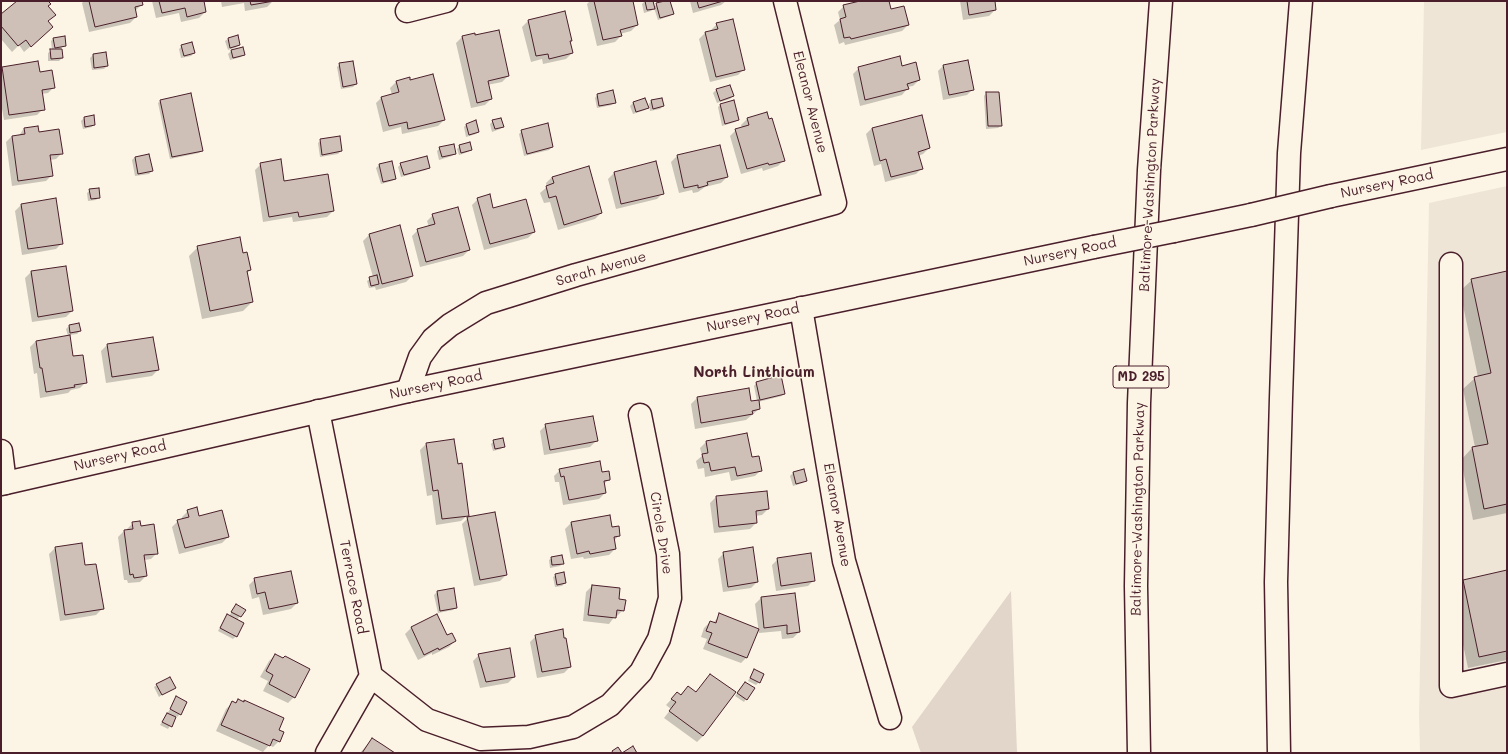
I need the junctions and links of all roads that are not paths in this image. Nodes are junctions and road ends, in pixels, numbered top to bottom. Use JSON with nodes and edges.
{"nodes":[{"id":1,"x":446,"y":1,"type":"edge"},
{"id":2,"x":785,"y":1,"type":"edge"},
{"id":3,"x":1161,"y":1,"type":"edge"},
{"id":4,"x":1301,"y":1,"type":"edge"},
{"id":5,"x":407,"y":11,"type":"dead end"},
{"id":6,"x":1507,"y":159,"type":"edge"},
{"id":7,"x":835,"y":203,"type":"joint"},
{"id":8,"x":1451,"y":264,"type":"dead end"},
{"id":9,"x":801,"y":308,"type":"junction"},
{"id":10,"x":408,"y":391,"type":"junction"},
{"id":11,"x":318,"y":411,"type":"junction"},
{"id":12,"x":640,"y":415,"type":"dead end"},
{"id":13,"x":1,"y":451,"type":"edge"},
{"id":14,"x":3,"y":483,"type":"edge"},
{"id":15,"x":1507,"y":674,"type":"edge"},
{"id":16,"x":371,"y":676,"type":"junction"},
{"id":17,"x":890,"y":718,"type":"dead end"},
{"id":18,"x":327,"y":753,"type":"edge"},
{"id":19,"x":1139,"y":753,"type":"edge"},
{"id":20,"x":1279,"y":753,"type":"edge"}],
"edges":[{"from":1,"to":5,"type":"main road"},
{"from":2,"to":7,"type":"main road","name":"Eleanor Avenue"},
{"from":3,"to":19,"type":"main road","name":"Baltimore-Washington Parkway","number":"MD 295"},
{"from":4,"to":20,"type":"main road"},
{"from":6,"to":9,"type":"main road","name":"Nursery Road","bridge":true},
{"from":7,"to":10,"type":"main road","name":"Sarah Avenue"},
{"from":8,"to":15,"type":"main road"},
{"from":9,"to":10,"type":"main road","name":"Nursery Road"},
{"from":9,"to":17,"type":"main road","name":"Eleanor Avenue"},
{"from":10,"to":11,"type":"main road","name":"Nursery Road"},
{"from":11,"to":14,"type":"main road","name":"Nursery Road"},
{"from":11,"to":16,"type":"main road","name":"Terrace Road"},
{"from":12,"to":16,"type":"main road","name":"Circle Drive"},
{"from":13,"to":14,"type":"main road"},
{"from":16,"to":18,"type":"main road"}]}
